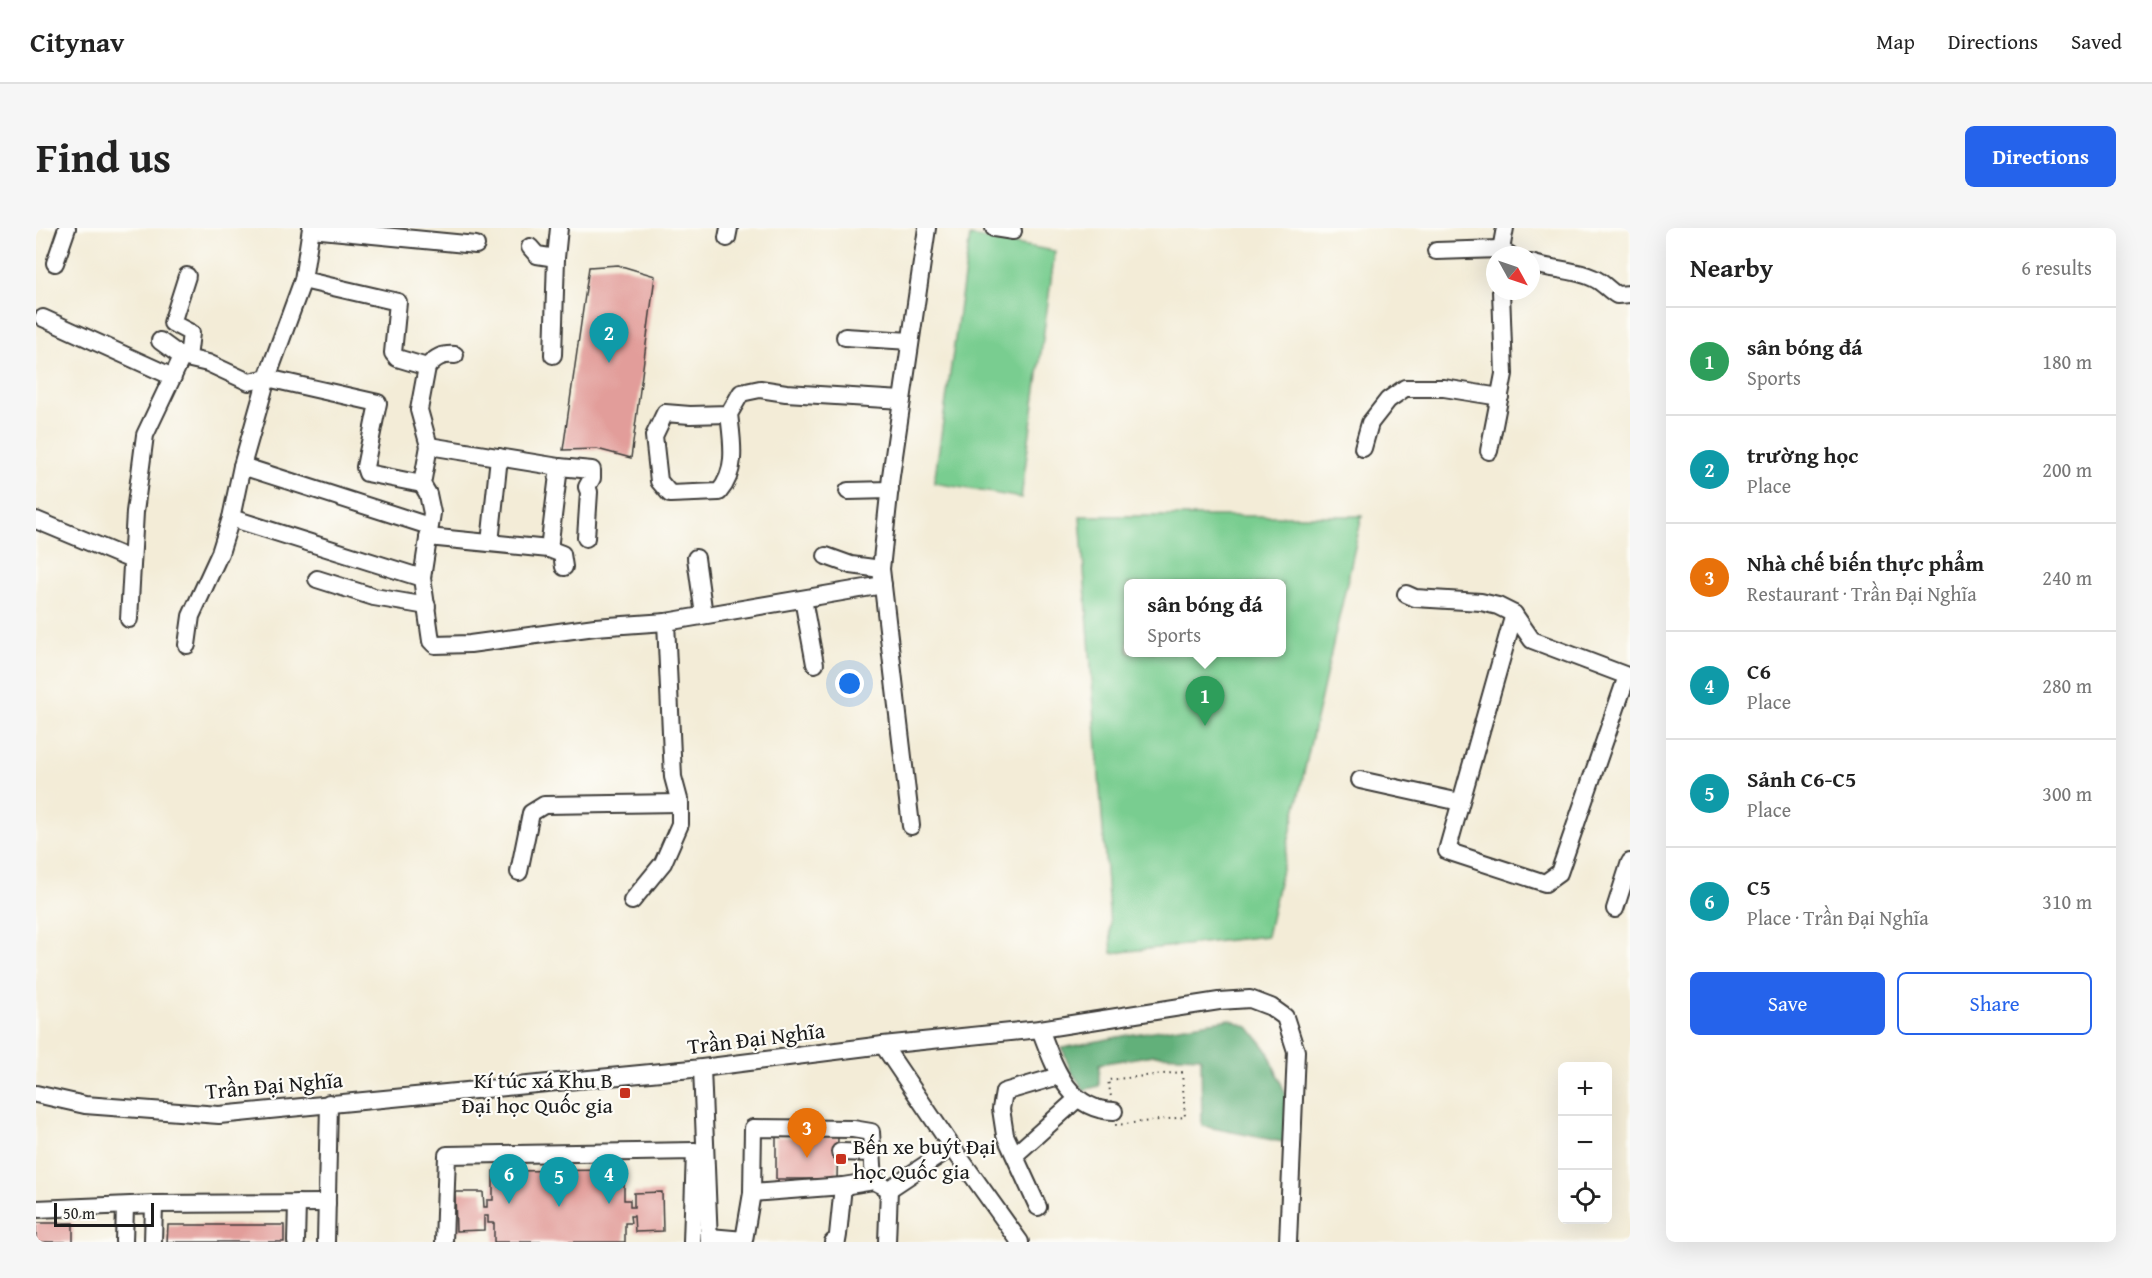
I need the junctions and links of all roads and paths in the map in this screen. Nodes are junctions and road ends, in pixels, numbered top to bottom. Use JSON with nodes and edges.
{"nodes":[{"id":1,"x":67,"y":228,"type":"edge"},
{"id":2,"x":311,"y":228,"type":"edge"},
{"id":3,"x":559,"y":228,"type":"edge"},
{"id":4,"x":927,"y":228,"type":"edge"},
{"id":5,"x":994,"y":228,"type":"edge"},
{"id":6,"x":1505,"y":228,"type":"edge"},
{"id":7,"x":1013,"y":231,"type":"dead end"},
{"id":8,"x":381,"y":232,"type":"edge"},
{"id":9,"x":476,"y":245,"type":"dead end"},
{"id":10,"x":1504,"y":246,"type":"edge"},
{"id":11,"x":530,"y":247,"type":"dead end"},
{"id":12,"x":1436,"y":251,"type":"dead end"},
{"id":13,"x":1486,"y":252,"type":"edge"},
{"id":14,"x":556,"y":258,"type":"junction"},
{"id":15,"x":55,"y":263,"type":"dead end"},
{"id":16,"x":1540,"y":266,"type":"edge"},
{"id":17,"x":187,"y":276,"type":"dead end"},
{"id":18,"x":303,"y":280,"type":"junction"},
{"id":19,"x":1630,"y":294,"type":"edge"},
{"id":20,"x":1501,"y":300,"type":"edge"},
{"id":21,"x":43,"y":318,"type":"dead end"},
{"id":22,"x":845,"y":337,"type":"dead end"},
{"id":23,"x":160,"y":341,"type":"dead end"},
{"id":24,"x":910,"y":341,"type":"junction"},
{"id":25,"x":456,"y":355,"type":"dead end"},
{"id":26,"x":553,"y":355,"type":"dead end"},
{"id":27,"x":185,"y":358,"type":"junction"},
{"id":28,"x":427,"y":367,"type":"junction"},
{"id":29,"x":173,"y":377,"type":"junction"},
{"id":30,"x":267,"y":378,"type":"junction"},
{"id":31,"x":1500,"y":397,"type":"junction"},
{"id":32,"x":902,"y":400,"type":"junction"},
{"id":33,"x":729,"y":414,"type":"junction"},
{"id":34,"x":429,"y":446,"type":"junction"},
{"id":35,"x":1363,"y":448,"type":"dead end"},
{"id":36,"x":1489,"y":451,"type":"dead end"},
{"id":37,"x":499,"y":457,"type":"junction"},
{"id":38,"x":242,"y":466,"type":"junction"},
{"id":39,"x":559,"y":467,"type":"junction"},
{"id":40,"x":422,"y":484,"type":"junction"},
{"id":41,"x":890,"y":490,"type":"junction"},
{"id":42,"x":848,"y":491,"type":"dead end"},
{"id":43,"x":231,"y":518,"type":"junction"},
{"id":44,"x":36,"y":520,"type":"edge"},
{"id":45,"x":428,"y":531,"type":"junction"},
{"id":46,"x":586,"y":532,"type":"dead end"},
{"id":47,"x":490,"y":543,"type":"junction"},
{"id":48,"x":549,"y":549,"type":"junction"},
{"id":49,"x":826,"y":556,"type":"dead end"},
{"id":50,"x":696,"y":558,"type":"dead end"},
{"id":51,"x":132,"y":560,"type":"junction"},
{"id":52,"x":564,"y":567,"type":"dead end"},
{"id":53,"x":882,"y":577,"type":"junction"},
{"id":54,"x":422,"y":578,"type":"junction"},
{"id":55,"x":317,"y":579,"type":"dead end"},
{"id":56,"x":1407,"y":594,"type":"dead end"},
{"id":57,"x":803,"y":599,"type":"junction"},
{"id":58,"x":427,"y":606,"type":"junction"},
{"id":59,"x":1515,"y":614,"type":"junction"},
{"id":60,"x":704,"y":615,"type":"junction"},
{"id":61,"x":129,"y":620,"type":"dead end"},
{"id":62,"x":666,"y":622,"type":"junction"},
{"id":63,"x":187,"y":645,"type":"dead end"},
{"id":64,"x":814,"y":664,"type":"dead end"},
{"id":65,"x":1629,"y":676,"type":"edge"},
{"id":66,"x":1360,"y":780,"type":"dead end"},
{"id":67,"x":1460,"y":802,"type":"junction"},
{"id":68,"x":680,"y":803,"type":"junction"},
{"id":69,"x":911,"y":826,"type":"dead end"},
{"id":70,"x":1630,"y":862,"type":"edge"},
{"id":71,"x":519,"y":872,"type":"dead end"},
{"id":72,"x":632,"y":901,"type":"dead end"},
{"id":73,"x":1615,"y":909,"type":"dead end"},
{"id":74,"x":1040,"y":1029,"type":"junction"},
{"id":75,"x":883,"y":1045,"type":"junction"},
{"id":76,"x":702,"y":1068,"type":"junction"},
{"id":77,"x":1059,"y":1076,"type":"junction"},
{"id":78,"x":36,"y":1094,"type":"edge"},
{"id":79,"x":1077,"y":1099,"type":"junction"},
{"id":80,"x":328,"y":1103,"type":"junction"},
{"id":81,"x":1114,"y":1111,"type":"junction"},
{"id":82,"x":952,"y":1147,"type":"junction"},
{"id":83,"x":840,"y":1152,"type":"dead end"},
{"id":84,"x":872,"y":1153,"type":"junction"},
{"id":85,"x":1016,"y":1154,"type":"junction"},
{"id":86,"x":873,"y":1181,"type":"junction"},
{"id":87,"x":843,"y":1186,"type":"junction"},
{"id":88,"x":889,"y":1190,"type":"junction"},
{"id":89,"x":752,"y":1192,"type":"junction"},
{"id":90,"x":297,"y":1203,"type":"junction"},
{"id":91,"x":327,"y":1203,"type":"junction"},
{"id":92,"x":154,"y":1204,"type":"junction"},
{"id":93,"x":125,"y":1206,"type":"junction"},
{"id":94,"x":1038,"y":1207,"type":"dead end"},
{"id":95,"x":36,"y":1209,"type":"edge"},
{"id":96,"x":710,"y":1240,"type":"edge"},
{"id":97,"x":746,"y":1241,"type":"edge"},
{"id":98,"x":124,"y":1242,"type":"edge"},
{"id":99,"x":153,"y":1242,"type":"edge"},
{"id":100,"x":296,"y":1242,"type":"edge"},
{"id":101,"x":326,"y":1242,"type":"edge"},
{"id":102,"x":444,"y":1242,"type":"edge"},
{"id":103,"x":692,"y":1242,"type":"edge"},
{"id":104,"x":832,"y":1242,"type":"edge"},
{"id":105,"x":887,"y":1242,"type":"edge"},
{"id":106,"x":1020,"y":1242,"type":"edge"},
{"id":107,"x":1288,"y":1242,"type":"edge"}],
"edges":[{"from":1,"to":15,"type":"street"},
{"from":2,"to":8,"type":"street"},
{"from":2,"to":18,"type":"street"},
{"from":3,"to":14,"type":"street"},
{"from":4,"to":24,"type":"street"},
{"from":5,"to":7,"type":"street"},
{"from":6,"to":10,"type":"street"},
{"from":8,"to":9,"type":"street"},
{"from":11,"to":14,"type":"street"},
{"from":12,"to":13,"type":"street"},
{"from":14,"to":26,"type":"street"},
{"from":16,"to":19,"type":"street"},
{"from":17,"to":27,"type":"street"},
{"from":18,"to":28,"type":"street"},
{"from":18,"to":30,"type":"street"},
{"from":20,"to":31,"type":"street"},
{"from":21,"to":29,"type":"street"},
{"from":22,"to":24,"type":"street"},
{"from":23,"to":27,"type":"street"},
{"from":24,"to":32,"type":"street"},
{"from":25,"to":28,"type":"street"},
{"from":27,"to":29,"type":"street"},
{"from":27,"to":30,"type":"street"},
{"from":28,"to":34,"type":"street"},
{"from":29,"to":51,"type":"street"},
{"from":30,"to":38,"type":"street"},
{"from":30,"to":40,"type":"street"},
{"from":31,"to":35,"type":"street"},
{"from":31,"to":36,"type":"street"},
{"from":32,"to":33,"type":"street"},
{"from":32,"to":41,"type":"street"},
{"from":33,"to":33,"type":"street"},
{"from":34,"to":37,"type":"street"},
{"from":34,"to":40,"type":"street"},
{"from":37,"to":39,"type":"street"},
{"from":37,"to":47,"type":"street"},
{"from":38,"to":43,"type":"street"},
{"from":38,"to":45,"type":"street"},
{"from":39,"to":46,"type":"street"},
{"from":39,"to":48,"type":"street"},
{"from":40,"to":45,"type":"street"},
{"from":41,"to":42,"type":"street"},
{"from":41,"to":53,"type":"street"},
{"from":43,"to":54,"type":"street"},
{"from":43,"to":63,"type":"street"},
{"from":44,"to":51,"type":"street"},
{"from":45,"to":47,"type":"street"},
{"from":45,"to":54,"type":"street"},
{"from":47,"to":48,"type":"street"},
{"from":48,"to":52,"type":"street"},
{"from":49,"to":53,"type":"street"},
{"from":50,"to":60,"type":"street"},
{"from":51,"to":61,"type":"street"},
{"from":53,"to":57,"type":"street"},
{"from":53,"to":69,"type":"street"},
{"from":54,"to":58,"type":"street"},
{"from":55,"to":58,"type":"street"},
{"from":56,"to":59,"type":"street"},
{"from":57,"to":60,"type":"street"},
{"from":57,"to":64,"type":"street"},
{"from":58,"to":62,"type":"street"},
{"from":59,"to":65,"type":"street"},
{"from":59,"to":67,"type":"street"},
{"from":60,"to":62,"type":"street"},
{"from":62,"to":68,"type":"street"},
{"from":65,"to":67,"type":"street"},
{"from":66,"to":67,"type":"street"},
{"from":68,"to":71,"type":"street"},
{"from":68,"to":72,"type":"street"},
{"from":70,"to":73,"type":"street"},
{"from":74,"to":75,"type":"street","name":"Trần Đại Nghĩa"},
{"from":74,"to":77,"type":"street"},
{"from":74,"to":107,"type":"street","name":"Trần Đại Nghĩa"},
{"from":75,"to":76,"type":"street","name":"Trần Đại Nghĩa"},
{"from":75,"to":82,"type":"street"},
{"from":76,"to":80,"type":"street","name":"Trần Đại Nghĩa"},
{"from":76,"to":96,"type":"street"},
{"from":77,"to":79,"type":"street"},
{"from":77,"to":85,"type":"street"},
{"from":78,"to":80,"type":"street","name":"Trần Đại Nghĩa"},
{"from":79,"to":81,"type":"street"},
{"from":79,"to":85,"type":"street"},
{"from":80,"to":91,"type":"street"},
{"from":81,"to":81,"type":"path"},
{"from":82,"to":88,"type":"street"},
{"from":82,"to":106,"type":"street"},
{"from":83,"to":84,"type":"street"},
{"from":84,"to":86,"type":"street"},
{"from":84,"to":89,"type":"street"},
{"from":85,"to":94,"type":"street"},
{"from":86,"to":87,"type":"street"},
{"from":86,"to":88,"type":"street"},
{"from":87,"to":89,"type":"street"},
{"from":87,"to":104,"type":"street"},
{"from":88,"to":105,"type":"street"},
{"from":89,"to":97,"type":"street"},
{"from":90,"to":91,"type":"street"},
{"from":90,"to":92,"type":"street"},
{"from":90,"to":100,"type":"street"},
{"from":91,"to":101,"type":"street"},
{"from":92,"to":93,"type":"street"},
{"from":92,"to":99,"type":"street"},
{"from":93,"to":95,"type":"street"},
{"from":93,"to":98,"type":"street"},
{"from":96,"to":97,"type":"street"},
{"from":102,"to":103,"type":"street"}]}
